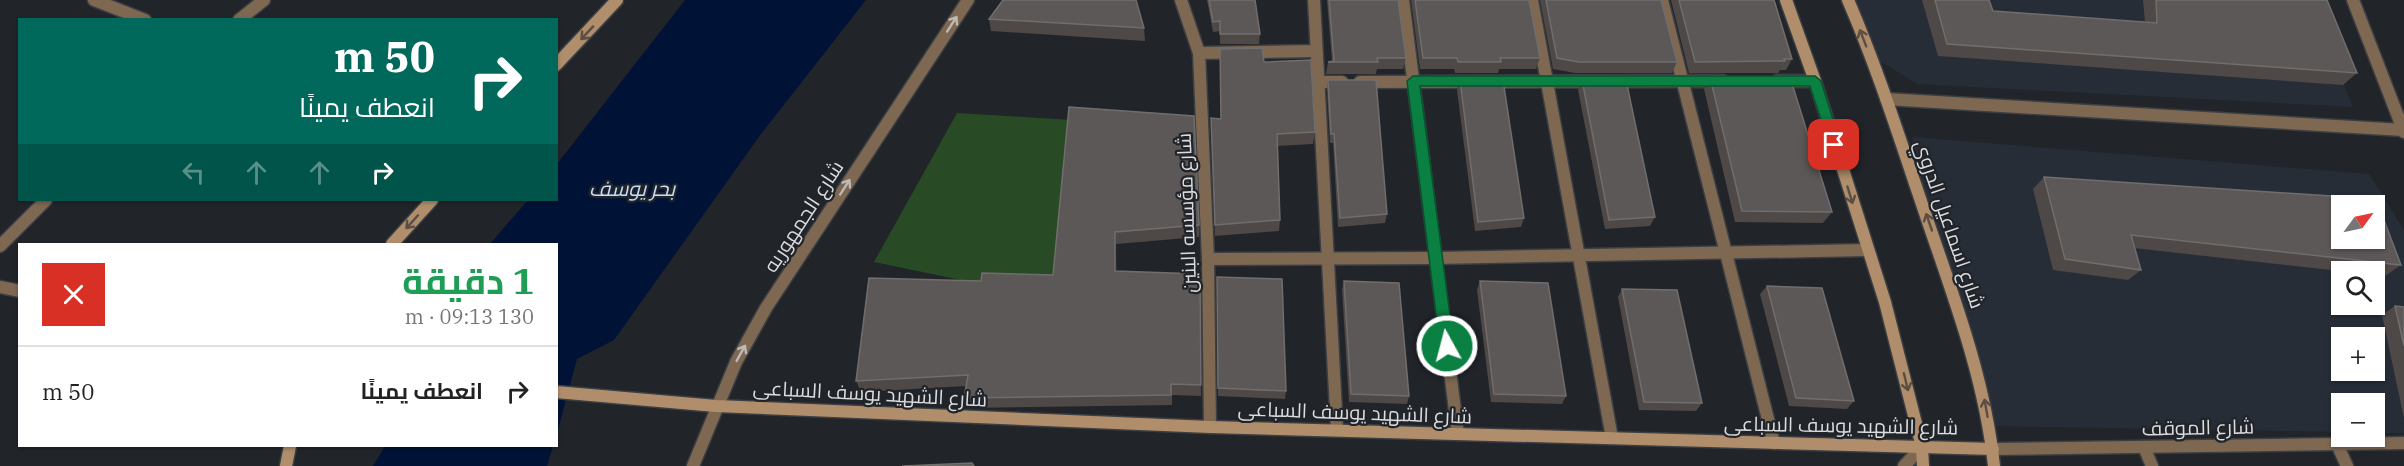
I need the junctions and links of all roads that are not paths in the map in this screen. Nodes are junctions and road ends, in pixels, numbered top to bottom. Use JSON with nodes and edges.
{"nodes":[{"id":1,"x":94,"y":0,"type":"edge"},
{"id":2,"x":264,"y":0,"type":"edge"},
{"id":3,"x":617,"y":0,"type":"edge"},
{"id":4,"x":968,"y":0,"type":"edge"},
{"id":5,"x":1181,"y":0,"type":"edge"},
{"id":6,"x":1314,"y":0,"type":"edge"},
{"id":7,"x":1403,"y":0,"type":"edge"},
{"id":8,"x":1532,"y":0,"type":"edge"},
{"id":9,"x":1662,"y":0,"type":"edge"},
{"id":10,"x":1786,"y":0,"type":"edge"},
{"id":11,"x":1848,"y":0,"type":"edge"},
{"id":12,"x":2353,"y":0,"type":"edge"},
{"id":13,"x":140,"y":18,"type":"edge"},
{"id":14,"x":242,"y":18,"type":"edge"},
{"id":15,"x":1316,"y":51,"type":"junction"},
{"id":16,"x":1199,"y":53,"type":"junction"},
{"id":17,"x":558,"y":63,"type":"edge"},
{"id":18,"x":1413,"y":81,"type":"junction"},
{"id":19,"x":1547,"y":81,"type":"junction"},
{"id":20,"x":1682,"y":81,"type":"junction"},
{"id":21,"x":1737,"y":81,"type":"edge"},
{"id":22,"x":1760,"y":81,"type":"edge"},
{"id":23,"x":1815,"y":81,"type":"junction"},
{"id":24,"x":1318,"y":82,"type":"junction"},
{"id":25,"x":1886,"y":99,"type":"junction"},
{"id":26,"x":2403,"y":131,"type":"edge"},
{"id":27,"x":45,"y":201,"type":"edge"},
{"id":28,"x":431,"y":201,"type":"edge"},
{"id":29,"x":393,"y":243,"type":"edge"},
{"id":30,"x":0,"y":246,"type":"edge"},
{"id":31,"x":1868,"y":250,"type":"junction"},
{"id":32,"x":1725,"y":252,"type":"junction"},
{"id":33,"x":1579,"y":255,"type":"junction"},
{"id":34,"x":1328,"y":258,"type":"junction"},
{"id":35,"x":1436,"y":258,"type":"junction"},
{"id":36,"x":1209,"y":259,"type":"junction"},
{"id":37,"x":0,"y":287,"type":"edge"},
{"id":38,"x":18,"y":291,"type":"edge"},
{"id":39,"x":558,"y":392,"type":"edge"},
{"id":40,"x":716,"y":405,"type":"junction"},
{"id":41,"x":1210,"y":428,"type":"junction"},
{"id":42,"x":1337,"y":430,"type":"junction"},
{"id":43,"x":1458,"y":434,"type":"junction"},
{"id":44,"x":1612,"y":438,"type":"junction"},
{"id":45,"x":1774,"y":443,"type":"junction"},
{"id":46,"x":2385,"y":443,"type":"edge"},
{"id":47,"x":2404,"y":443,"type":"edge"},
{"id":48,"x":2331,"y":444,"type":"edge"},
{"id":49,"x":290,"y":447,"type":"edge"},
{"id":50,"x":1922,"y":447,"type":"junction"},
{"id":51,"x":2144,"y":447,"type":"junction"},
{"id":52,"x":2338,"y":447,"type":"edge"},
{"id":53,"x":1993,"y":449,"type":"junction"},
{"id":54,"x":286,"y":466,"type":"edge"},
{"id":55,"x":693,"y":466,"type":"edge"},
{"id":56,"x":1904,"y":466,"type":"edge"},
{"id":57,"x":1923,"y":466,"type":"edge"},
{"id":58,"x":1994,"y":466,"type":"edge"},
{"id":59,"x":2152,"y":466,"type":"edge"},
{"id":60,"x":2347,"y":466,"type":"edge"}],
"edges":[{"from":1,"to":13,"type":"street"},
{"from":2,"to":14,"type":"street"},
{"from":3,"to":17,"type":"main road","one_way":true},
{"from":40,"to":4,"type":"street","name":"شارع الجمهوريه","one_way":true},
{"from":5,"to":16,"type":"street","name":"شارع مؤسسه البنين"},
{"from":6,"to":15,"type":"street"},
{"from":7,"to":18,"type":"street"},
{"from":8,"to":19,"type":"street"},
{"from":9,"to":20,"type":"street"},
{"from":10,"to":23,"type":"main road"},
{"from":25,"to":11,"type":"main road","name":"شارع اسماعيل الدروي","one_way":true},
{"from":12,"to":26,"type":"street"},
{"from":15,"to":16,"type":"street"},
{"from":15,"to":24,"type":"street"},
{"from":16,"to":36,"type":"street","name":"شارع مؤسسه البنين"},
{"from":18,"to":19,"type":"street"},
{"from":18,"to":24,"type":"street"},
{"from":18,"to":35,"type":"street"},
{"from":19,"to":20,"type":"street"},
{"from":19,"to":33,"type":"street"},
{"from":20,"to":21,"type":"street"},
{"from":20,"to":32,"type":"street"},
{"from":22,"to":23,"type":"street"},
{"from":23,"to":31,"type":"main road","one_way":true},
{"from":24,"to":34,"type":"street"},
{"from":25,"to":26,"type":"street"},
{"from":53,"to":25,"type":"main road","name":"شارع اسماعيل الدروي","one_way":true},
{"from":27,"to":30,"type":"street"},
{"from":28,"to":29,"type":"main road","one_way":true},
{"from":31,"to":32,"type":"street"},
{"from":31,"to":50,"type":"main road","one_way":true},
{"from":32,"to":33,"type":"street"},
{"from":32,"to":45,"type":"street"},
{"from":33,"to":35,"type":"street"},
{"from":33,"to":44,"type":"street"},
{"from":34,"to":35,"type":"street"},
{"from":34,"to":36,"type":"street"},
{"from":34,"to":42,"type":"street"},
{"from":35,"to":43,"type":"street"},
{"from":36,"to":41,"type":"street","name":"شارع مؤسسه البنين"},
{"from":37,"to":38,"type":"street"},
{"from":39,"to":40,"type":"main road","name":"شارع الشهيد يوسف السباعى"},
{"from":40,"to":41,"type":"main road","name":"شارع الشهيد يوسف السباعى"},
{"from":40,"to":55,"type":"street","name":"شارع الجمهوريه"},
{"from":41,"to":42,"type":"main road","name":"شارع الشهيد يوسف السباعى"},
{"from":42,"to":43,"type":"main road","name":"شارع الشهيد يوسف السباعى"},
{"from":43,"to":44,"type":"main road","name":"شارع الشهيد يوسف السباعى"},
{"from":44,"to":45,"type":"main road","name":"شارع الشهيد يوسف السباعى"},
{"from":45,"to":50,"type":"main road","name":"شارع الشهيد يوسف السباعى"},
{"from":46,"to":47,"type":"street","name":"شارع الموقف"},
{"from":48,"to":51,"type":"street","name":"شارع الموقف"},
{"from":49,"to":54,"type":"main road"},
{"from":50,"to":53,"type":"main road","name":"شارع الشهيد يوسف السباعى"},
{"from":50,"to":56,"type":"street"},
{"from":50,"to":57,"type":"main road"},
{"from":51,"to":53,"type":"street","name":"شارع الموقف"},
{"from":51,"to":59,"type":"street"},
{"from":52,"to":60,"type":"street"},
{"from":53,"to":58,"type":"main road","name":"شارع اسماعيل الدروي"}]}
